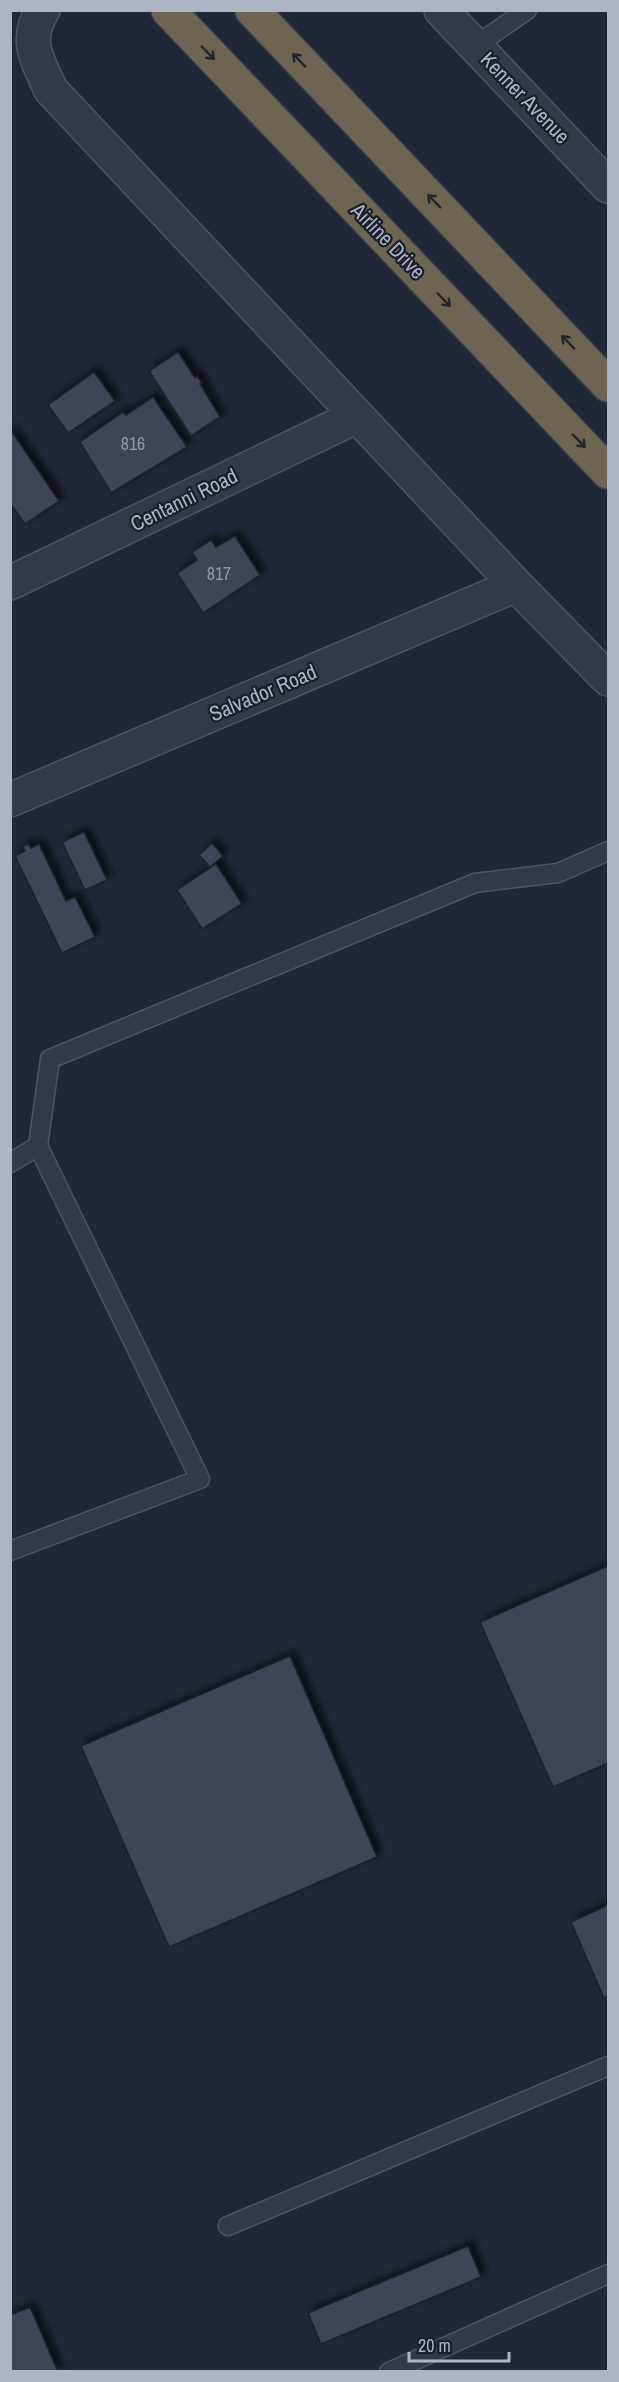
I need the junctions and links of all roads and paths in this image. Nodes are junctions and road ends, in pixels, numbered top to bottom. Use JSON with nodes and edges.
{"nodes":[{"id":1,"x":43,"y":10,"type":"edge"},
{"id":2,"x":168,"y":10,"type":"edge"},
{"id":3,"x":252,"y":10,"type":"edge"},
{"id":4,"x":441,"y":10,"type":"edge"},
{"id":5,"x":527,"y":10,"type":"edge"},
{"id":6,"x":475,"y":46,"type":"junction"},
{"id":7,"x":609,"y":186,"type":"edge"},
{"id":8,"x":609,"y":385,"type":"edge"},
{"id":9,"x":357,"y":416,"type":"junction"},
{"id":10,"x":609,"y":472,"type":"edge"},
{"id":11,"x":10,"y":583,"type":"edge"},
{"id":12,"x":516,"y":585,"type":"junction"},
{"id":13,"x":609,"y":678,"type":"edge"},
{"id":14,"x":10,"y":800,"type":"edge"},
{"id":15,"x":609,"y":851,"type":"edge"},
{"id":16,"x":38,"y":1146,"type":"junction"},
{"id":17,"x":10,"y":1163,"type":"edge"},
{"id":18,"x":10,"y":1551,"type":"edge"},
{"id":19,"x":609,"y":2066,"type":"edge"},
{"id":20,"x":228,"y":2226,"type":"dead end"},
{"id":21,"x":609,"y":2274,"type":"edge"},
{"id":22,"x":389,"y":2372,"type":"edge"}],
"edges":[{"from":1,"to":9,"type":"street"},
{"from":2,"to":10,"type":"highway","name":"Airline Drive","one_way":true},
{"from":8,"to":3,"type":"highway","one_way":true},
{"from":4,"to":6,"type":"street","name":"Kenner Avenue"},
{"from":5,"to":6,"type":"lane"},
{"from":6,"to":7,"type":"street","name":"Kenner Avenue"},
{"from":9,"to":11,"type":"street","name":"Centanni Road"},
{"from":9,"to":12,"type":"street"},
{"from":12,"to":13,"type":"street"},
{"from":12,"to":14,"type":"street","name":"Salvador Road"},
{"from":15,"to":16,"type":"lane"},
{"from":16,"to":17,"type":"lane"},
{"from":16,"to":18,"type":"lane"},
{"from":19,"to":20,"type":"lane"},
{"from":21,"to":22,"type":"lane"}]}
